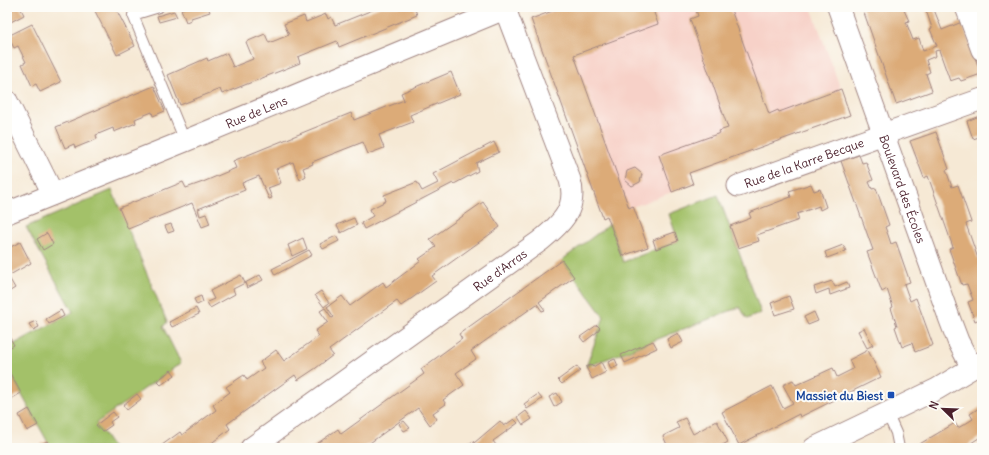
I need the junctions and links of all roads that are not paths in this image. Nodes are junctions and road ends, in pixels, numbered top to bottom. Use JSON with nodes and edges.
{"nodes":[{"id":1,"x":159,"y":7,"type":"edge"},
{"id":2,"x":838,"y":7,"type":"edge"},
{"id":3,"x":966,"y":7,"type":"edge"},
{"id":4,"x":507,"y":8,"type":"edge"},
{"id":5,"x":131,"y":11,"type":"edge"},
{"id":6,"x":481,"y":12,"type":"edge"},
{"id":7,"x":982,"y":50,"type":"edge"},
{"id":8,"x":982,"y":99,"type":"edge"},
{"id":9,"x":7,"y":101,"type":"edge"},
{"id":10,"x":883,"y":134,"type":"junction"},
{"id":11,"x":185,"y":141,"type":"junction"},
{"id":12,"x":738,"y":186,"type":"dead end"},
{"id":13,"x":53,"y":194,"type":"junction"},
{"id":14,"x":7,"y":213,"type":"edge"},
{"id":15,"x":977,"y":365,"type":"edge"},
{"id":16,"x":888,"y":413,"type":"junction"},
{"id":17,"x":251,"y":448,"type":"edge"},
{"id":18,"x":814,"y":448,"type":"edge"},
{"id":19,"x":899,"y":448,"type":"edge"}],
"edges":[{"from":1,"to":5,"type":"lane"},
{"from":2,"to":10,"type":"street","name":"Boulevard des Écoles"},
{"from":3,"to":7,"type":"street"},
{"from":4,"to":6,"type":"street","name":"Rue de Lens"},
{"from":4,"to":17,"type":"street","name":"Rue d'Arras"},
{"from":5,"to":11,"type":"lane"},
{"from":6,"to":11,"type":"street","name":"Rue de Lens"},
{"from":8,"to":10,"type":"street","name":"Rue de la Karre Becque"},
{"from":9,"to":13,"type":"street"},
{"from":10,"to":12,"type":"street","name":"Rue de la Karre Becque"},
{"from":10,"to":15,"type":"street","name":"Boulevard des Écoles"},
{"from":11,"to":13,"type":"street","name":"Rue de Lens"},
{"from":13,"to":14,"type":"street","name":"Rue de Lens"},
{"from":15,"to":16,"type":"street"},
{"from":16,"to":18,"type":"street"},
{"from":16,"to":19,"type":"lane"}]}
